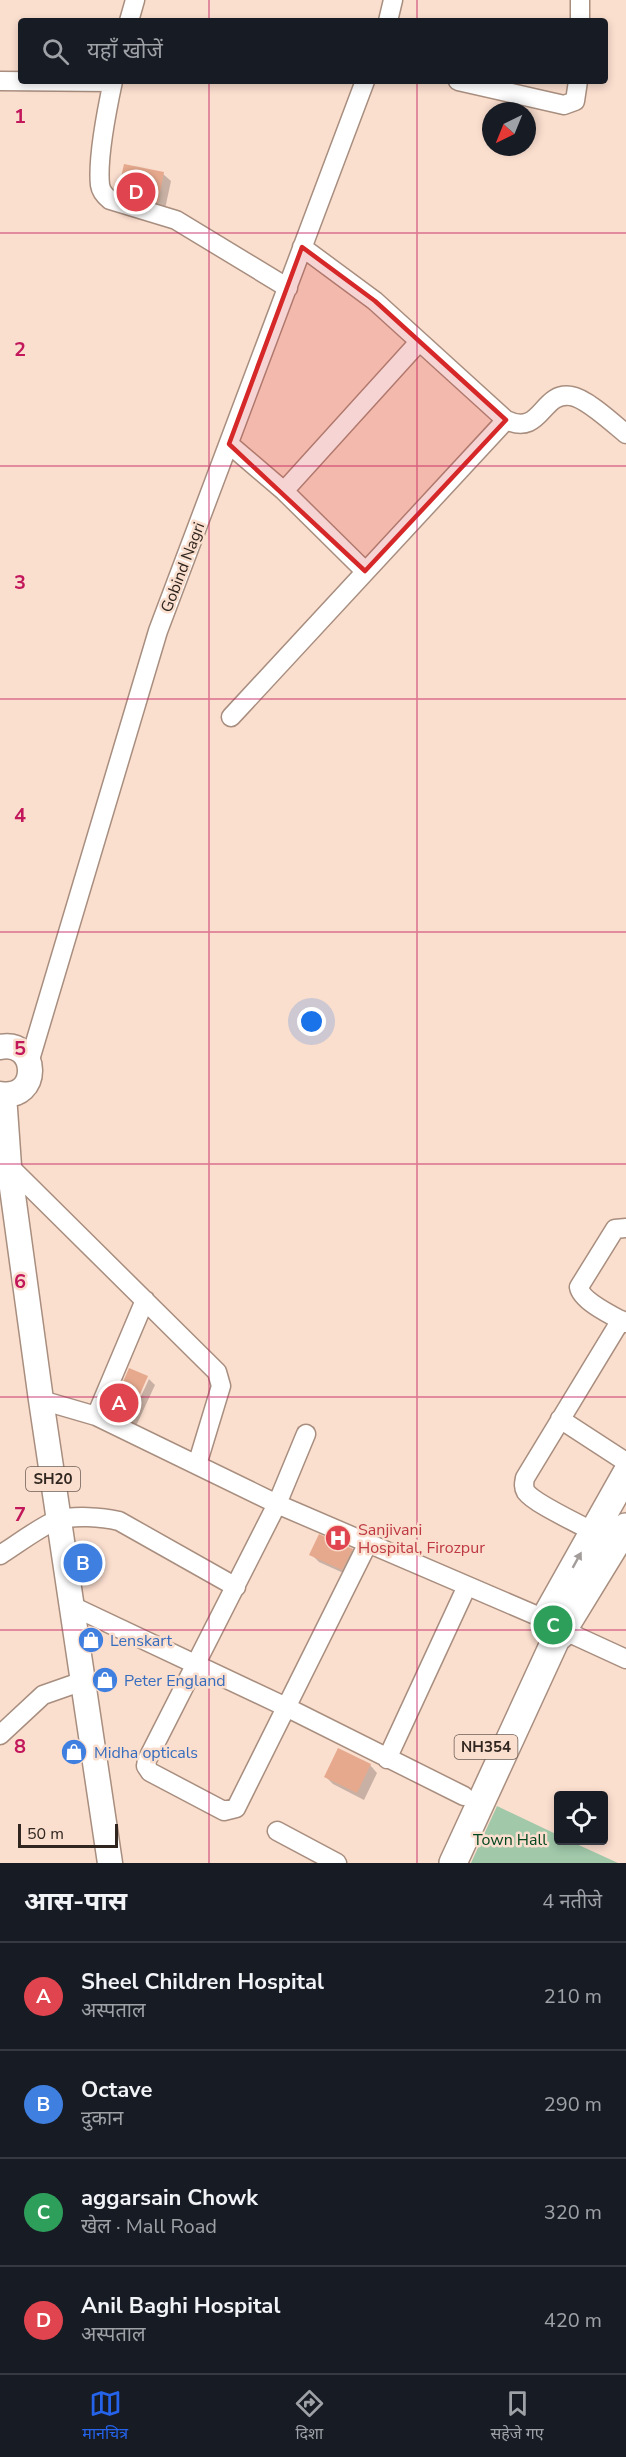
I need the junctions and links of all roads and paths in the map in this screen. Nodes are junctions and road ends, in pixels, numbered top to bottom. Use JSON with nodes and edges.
{"nodes":[{"id":1,"x":135,"y":0,"type":"edge"},
{"id":2,"x":393,"y":0,"type":"edge"},
{"id":3,"x":580,"y":0,"type":"edge"},
{"id":4,"x":130,"y":18,"type":"edge"},
{"id":5,"x":389,"y":18,"type":"edge"},
{"id":6,"x":580,"y":18,"type":"edge"},
{"id":7,"x":0,"y":81,"type":"edge"},
{"id":8,"x":18,"y":81,"type":"edge"},
{"id":9,"x":113,"y":84,"type":"edge"},
{"id":10,"x":364,"y":84,"type":"edge"},
{"id":11,"x":471,"y":84,"type":"edge"},
{"id":12,"x":578,"y":84,"type":"edge"},
{"id":13,"x":302,"y":248,"type":"junction"},
{"id":14,"x":288,"y":288,"type":"junction"},
{"id":15,"x":419,"y":342,"type":"junction"},
{"id":16,"x":506,"y":420,"type":"junction"},
{"id":17,"x":626,"y":434,"type":"edge"},
{"id":18,"x":229,"y":444,"type":"junction"},
{"id":19,"x":284,"y":491,"type":"junction"},
{"id":20,"x":365,"y":571,"type":"junction"},
{"id":21,"x":231,"y":717,"type":"dead end"},
{"id":22,"x":0,"y":1047,"type":"edge"},
{"id":23,"x":29,"y":1063,"type":"junction"},
{"id":24,"x":2,"y":1094,"type":"edge"},
{"id":25,"x":9,"y":1166,"type":"junction"},
{"id":26,"x":626,"y":1228,"type":"edge"},
{"id":27,"x":145,"y":1300,"type":"junction"},
{"id":28,"x":624,"y":1322,"type":"edge"},
{"id":29,"x":41,"y":1400,"type":"junction"},
{"id":30,"x":96,"y":1416,"type":"junction"},
{"id":31,"x":560,"y":1419,"type":"junction"},
{"id":32,"x":306,"y":1434,"type":"dead end"},
{"id":33,"x":626,"y":1462,"type":"edge"},
{"id":34,"x":197,"y":1466,"type":"junction"},
{"id":35,"x":626,"y":1474,"type":"edge"},
{"id":36,"x":278,"y":1504,"type":"junction"},
{"id":37,"x":58,"y":1520,"type":"junction"},
{"id":38,"x":626,"y":1527,"type":"edge"},
{"id":39,"x":593,"y":1532,"type":"junction"},
{"id":40,"x":368,"y":1543,"type":"junction"},
{"id":41,"x":0,"y":1555,"type":"edge"},
{"id":42,"x":467,"y":1586,"type":"junction"},
{"id":43,"x":236,"y":1587,"type":"junction"},
{"id":44,"x":72,"y":1605,"type":"junction"},
{"id":45,"x":553,"y":1626,"type":"junction"},
{"id":46,"x":626,"y":1659,"type":"edge"},
{"id":47,"x":196,"y":1665,"type":"junction"},
{"id":48,"x":83,"y":1681,"type":"junction"},
{"id":49,"x":286,"y":1707,"type":"junction"},
{"id":50,"x":0,"y":1735,"type":"edge"},
{"id":51,"x":387,"y":1759,"type":"junction"},
{"id":52,"x":464,"y":1796,"type":"junction"},
{"id":53,"x":277,"y":1831,"type":"dead end"},
{"id":54,"x":110,"y":1863,"type":"edge"},
{"id":55,"x":337,"y":1863,"type":"edge"},
{"id":56,"x":433,"y":1863,"type":"edge"},
{"id":57,"x":453,"y":1863,"type":"edge"}],
"edges":[{"from":1,"to":4,"type":"street"},
{"from":2,"to":5,"type":"street"},
{"from":3,"to":6,"type":"street"},
{"from":7,"to":8,"type":"street"},
{"from":9,"to":14,"type":"street"},
{"from":10,"to":13,"type":"street","name":"Gobind Nagri"},
{"from":11,"to":12,"type":"street"},
{"from":13,"to":14,"type":"street","name":"Gobind Nagri"},
{"from":13,"to":15,"type":"street"},
{"from":14,"to":18,"type":"street","name":"Gobind Nagri"},
{"from":15,"to":16,"type":"street"},
{"from":15,"to":19,"type":"street"},
{"from":16,"to":17,"type":"street"},
{"from":16,"to":20,"type":"street"},
{"from":18,"to":19,"type":"street"},
{"from":18,"to":23,"type":"street","name":"Gobind Nagri"},
{"from":19,"to":20,"type":"street"},
{"from":20,"to":21,"type":"street"},
{"from":22,"to":23,"type":"main road"},
{"from":23,"to":24,"type":"main road","number":"SH20"},
{"from":24,"to":25,"type":"main road","number":"SH20"},
{"from":25,"to":27,"type":"street"},
{"from":25,"to":29,"type":"main road","number":"SH20"},
{"from":26,"to":28,"type":"street"},
{"from":27,"to":30,"type":"street"},
{"from":27,"to":34,"type":"street"},
{"from":28,"to":31,"type":"street"},
{"from":29,"to":30,"type":"street"},
{"from":29,"to":37,"type":"main road","number":"SH20"},
{"from":30,"to":34,"type":"street"},
{"from":31,"to":33,"type":"street"},
{"from":31,"to":39,"type":"street"},
{"from":32,"to":36,"type":"street"},
{"from":34,"to":36,"type":"street"},
{"from":35,"to":39,"type":"highway"},
{"from":36,"to":40,"type":"street"},
{"from":36,"to":43,"type":"street"},
{"from":37,"to":41,"type":"street"},
{"from":37,"to":43,"type":"street"},
{"from":37,"to":44,"type":"main road","number":"SH20"},
{"from":38,"to":45,"type":"highway","number":"NH354"},
{"from":45,"to":39,"type":"highway","one_way":true},
{"from":40,"to":42,"type":"street"},
{"from":40,"to":49,"type":"street"},
{"from":42,"to":45,"type":"street"},
{"from":42,"to":51,"type":"street"},
{"from":43,"to":47,"type":"street"},
{"from":44,"to":47,"type":"street"},
{"from":44,"to":48,"type":"main road","number":"SH20"},
{"from":45,"to":46,"type":"street"},
{"from":45,"to":52,"type":"highway","number":"NH354"},
{"from":45,"to":57,"type":"highway","number":"NH354"},
{"from":47,"to":49,"type":"street"},
{"from":47,"to":49,"type":"street"},
{"from":48,"to":50,"type":"street"},
{"from":48,"to":54,"type":"main road","number":"SH20"},
{"from":49,"to":51,"type":"street"},
{"from":51,"to":52,"type":"street"},
{"from":52,"to":56,"type":"highway","number":"NH354"},
{"from":53,"to":55,"type":"street"}]}
